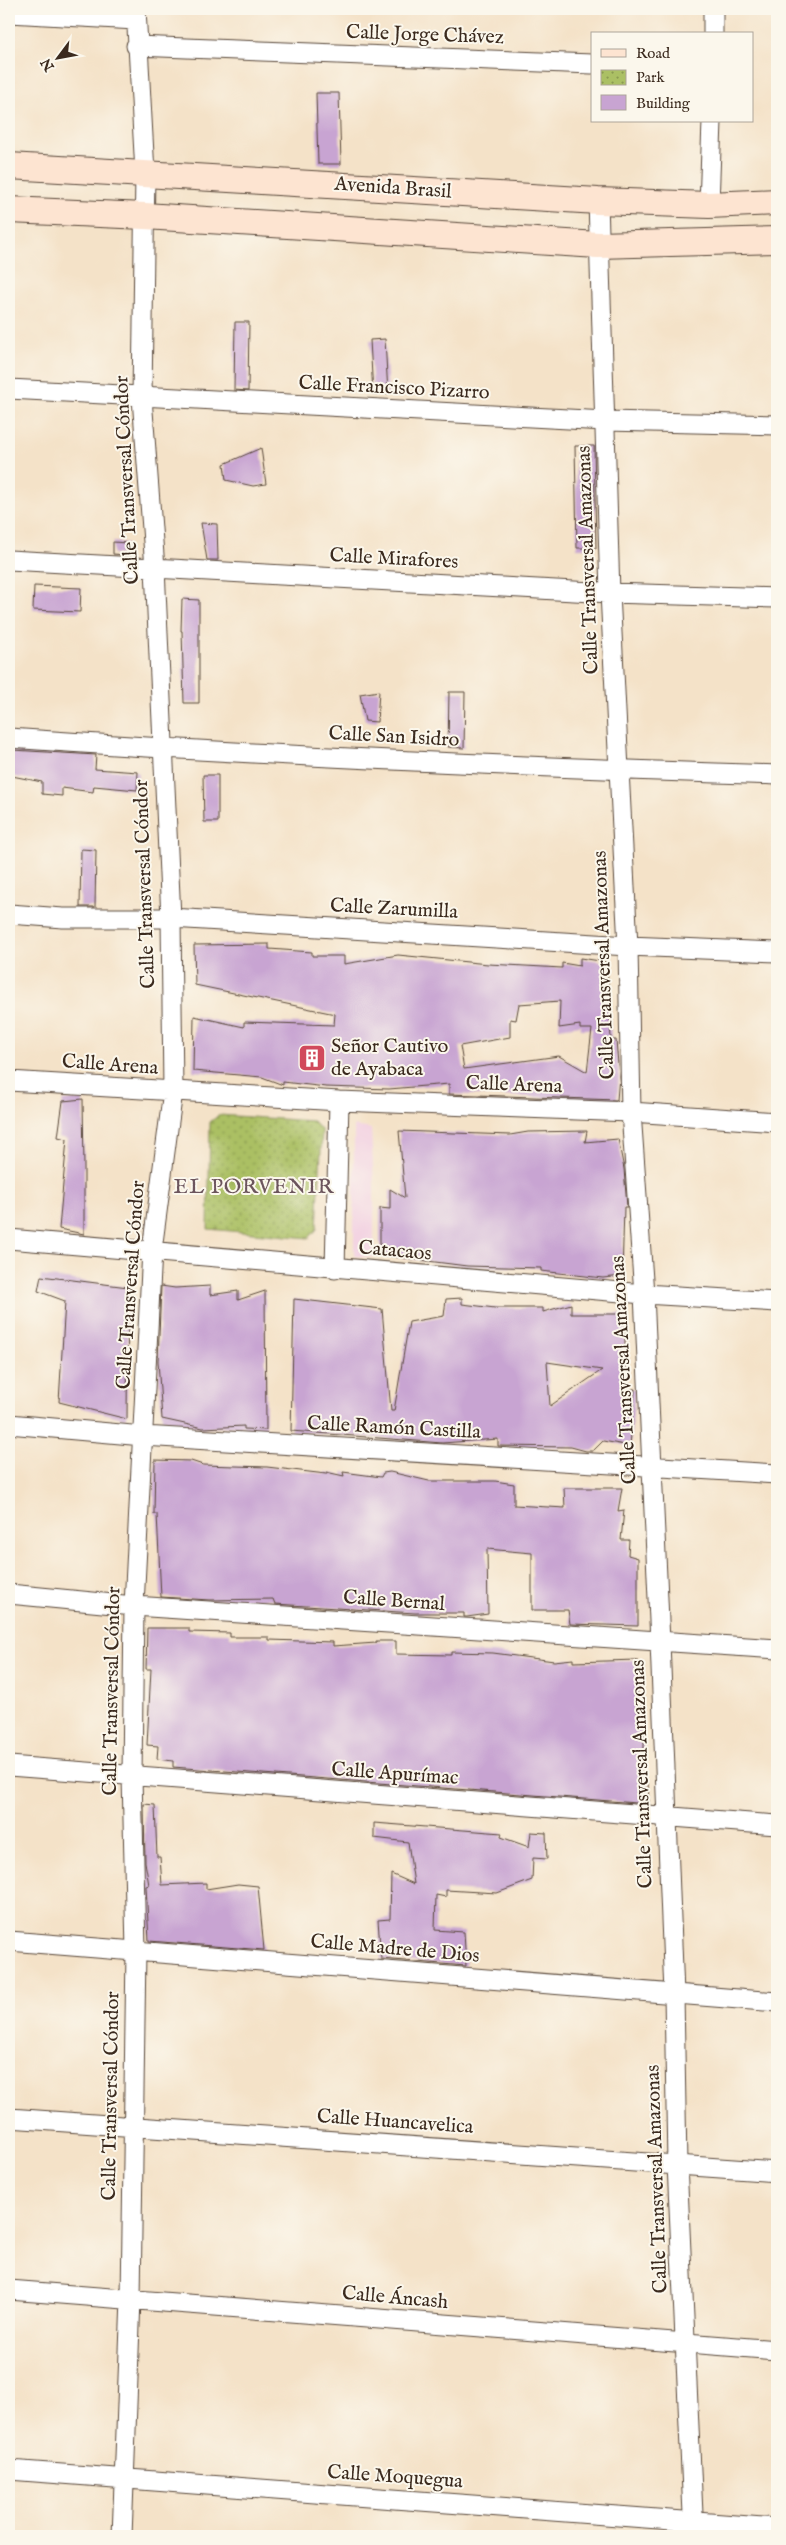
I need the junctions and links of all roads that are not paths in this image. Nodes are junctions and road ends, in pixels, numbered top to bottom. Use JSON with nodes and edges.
{"nodes":[{"id":1,"x":713,"y":9,"type":"edge"},
{"id":2,"x":9,"y":13,"type":"edge"},
{"id":3,"x":136,"y":14,"type":"edge"},
{"id":4,"x":713,"y":32,"type":"edge"},
{"id":5,"x":136,"y":46,"type":"junction"},
{"id":6,"x":591,"y":64,"type":"edge"},
{"id":7,"x":712,"y":122,"type":"edge"},
{"id":8,"x":9,"y":166,"type":"edge"},
{"id":9,"x":145,"y":173,"type":"junction"},
{"id":10,"x":598,"y":201,"type":"junction"},
{"id":11,"x":777,"y":202,"type":"edge"},
{"id":12,"x":709,"y":205,"type":"junction"},
{"id":13,"x":9,"y":210,"type":"edge"},
{"id":14,"x":145,"y":216,"type":"junction"},
{"id":15,"x":777,"y":240,"type":"edge"},
{"id":16,"x":598,"y":245,"type":"junction"},
{"id":17,"x":9,"y":389,"type":"edge"},
{"id":18,"x":142,"y":398,"type":"junction"},
{"id":19,"x":606,"y":421,"type":"junction"},
{"id":20,"x":777,"y":425,"type":"edge"},
{"id":21,"x":9,"y":560,"type":"edge"},
{"id":22,"x":155,"y":568,"type":"junction"},
{"id":23,"x":610,"y":592,"type":"junction"},
{"id":24,"x":777,"y":598,"type":"edge"},
{"id":25,"x":9,"y":738,"type":"edge"},
{"id":26,"x":162,"y":748,"type":"junction"},
{"id":27,"x":619,"y":770,"type":"junction"},
{"id":28,"x":777,"y":775,"type":"edge"},
{"id":29,"x":9,"y":914,"type":"edge"},
{"id":30,"x":171,"y":918,"type":"junction"},
{"id":31,"x":628,"y":946,"type":"junction"},
{"id":32,"x":777,"y":952,"type":"edge"},
{"id":33,"x":9,"y":1081,"type":"edge"},
{"id":34,"x":173,"y":1091,"type":"junction"},
{"id":35,"x":339,"y":1101,"type":"junction"},
{"id":36,"x":631,"y":1112,"type":"junction"},
{"id":37,"x":777,"y":1122,"type":"edge"},
{"id":38,"x":9,"y":1239,"type":"edge"},
{"id":39,"x":152,"y":1250,"type":"junction"},
{"id":40,"x":335,"y":1269,"type":"junction"},
{"id":41,"x":644,"y":1294,"type":"junction"},
{"id":42,"x":777,"y":1302,"type":"edge"},
{"id":43,"x":9,"y":1424,"type":"edge"},
{"id":44,"x":143,"y":1436,"type":"junction"},
{"id":45,"x":652,"y":1466,"type":"junction"},
{"id":46,"x":777,"y":1474,"type":"edge"},
{"id":47,"x":9,"y":1594,"type":"edge"},
{"id":48,"x":134,"y":1606,"type":"junction"},
{"id":49,"x":660,"y":1642,"type":"junction"},
{"id":50,"x":777,"y":1649,"type":"edge"},
{"id":51,"x":9,"y":1766,"type":"edge"},
{"id":52,"x":132,"y":1776,"type":"junction"},
{"id":53,"x":666,"y":1818,"type":"junction"},
{"id":54,"x":777,"y":1825,"type":"edge"},
{"id":55,"x":9,"y":1941,"type":"edge"},
{"id":56,"x":136,"y":1951,"type":"junction"},
{"id":57,"x":674,"y":1994,"type":"junction"},
{"id":58,"x":777,"y":2002,"type":"edge"},
{"id":59,"x":9,"y":2118,"type":"edge"},
{"id":60,"x":133,"y":2128,"type":"junction"},
{"id":61,"x":677,"y":2164,"type":"junction"},
{"id":62,"x":777,"y":2172,"type":"edge"},
{"id":63,"x":9,"y":2290,"type":"edge"},
{"id":64,"x":131,"y":2299,"type":"junction"},
{"id":65,"x":685,"y":2343,"type":"junction"},
{"id":66,"x":777,"y":2350,"type":"edge"},
{"id":67,"x":9,"y":2470,"type":"edge"},
{"id":68,"x":124,"y":2479,"type":"junction"},
{"id":69,"x":777,"y":2528,"type":"edge"},
{"id":70,"x":694,"y":2530,"type":"edge"},
{"id":71,"x":122,"y":2536,"type":"edge"}],
"edges":[{"from":1,"to":4,"type":"street"},
{"from":2,"to":3,"type":"street"},
{"from":3,"to":5,"type":"street","name":"Calle Transversal Cóndor"},
{"from":5,"to":6,"type":"street","name":"Calle Jorge Chávez"},
{"from":5,"to":9,"type":"street","name":"Calle Transversal Cóndor"},
{"from":7,"to":12,"type":"street"},
{"from":8,"to":9,"type":"street","name":"Avenida Brasil"},
{"from":9,"to":10,"type":"street","name":"Avenida Brasil"},
{"from":9,"to":14,"type":"street","name":"Calle Transversal Cóndor"},
{"from":10,"to":12,"type":"street","name":"Avenida Brasil"},
{"from":10,"to":16,"type":"street","name":"Calle Transversal Amazonas"},
{"from":11,"to":12,"type":"street","name":"Avenida Brasil"},
{"from":13,"to":14,"type":"street"},
{"from":14,"to":16,"type":"street"},
{"from":14,"to":18,"type":"street","name":"Calle Transversal Cóndor"},
{"from":15,"to":16,"type":"street"},
{"from":16,"to":19,"type":"street","name":"Calle Transversal Amazonas"},
{"from":17,"to":18,"type":"street","name":"Calle Francisco Pizarro"},
{"from":18,"to":19,"type":"street","name":"Calle Francisco Pizarro"},
{"from":18,"to":22,"type":"street","name":"Calle Transversal Cóndor"},
{"from":19,"to":20,"type":"street","name":"Calle Francisco Pizarro"},
{"from":19,"to":23,"type":"street","name":"Calle Transversal Amazonas"},
{"from":21,"to":22,"type":"street","name":"Calle Mirafores"},
{"from":22,"to":23,"type":"street","name":"Calle Mirafores"},
{"from":22,"to":26,"type":"street","name":"Calle Transversal Cóndor"},
{"from":23,"to":24,"type":"street","name":"Calle Mirafores"},
{"from":23,"to":27,"type":"street","name":"Calle Transversal Amazonas"},
{"from":25,"to":26,"type":"street","name":"Calle San Isidro"},
{"from":26,"to":27,"type":"street","name":"Calle San Isidro"},
{"from":26,"to":30,"type":"street","name":"Calle Transversal Cóndor"},
{"from":27,"to":28,"type":"street","name":"Calle San Isidro"},
{"from":27,"to":31,"type":"street","name":"Calle Transversal Amazonas"},
{"from":29,"to":30,"type":"street","name":"Calle Zarumilla"},
{"from":30,"to":31,"type":"street","name":"Calle Zarumilla"},
{"from":30,"to":34,"type":"street","name":"Calle Transversal Cóndor"},
{"from":31,"to":32,"type":"street","name":"Calle Zarumilla"},
{"from":31,"to":36,"type":"street","name":"Calle Transversal Amazonas"},
{"from":33,"to":34,"type":"street","name":"Calle Arena"},
{"from":34,"to":35,"type":"street","name":"Calle Arena"},
{"from":34,"to":39,"type":"street","name":"Calle Transversal Cóndor"},
{"from":35,"to":36,"type":"street","name":"Calle Arena"},
{"from":35,"to":40,"type":"street"},
{"from":36,"to":37,"type":"street","name":"Calle Arena"},
{"from":36,"to":41,"type":"street","name":"Calle Transversal Amazonas"},
{"from":38,"to":39,"type":"street","name":"Catacaos"},
{"from":39,"to":40,"type":"street","name":"Catacaos"},
{"from":39,"to":44,"type":"street","name":"Calle Transversal Cóndor"},
{"from":40,"to":41,"type":"street","name":"Catacaos"},
{"from":41,"to":42,"type":"street","name":"Catacaos"},
{"from":41,"to":45,"type":"street","name":"Calle Transversal Amazonas"},
{"from":43,"to":44,"type":"street","name":"Calle Ramón Castilla"},
{"from":44,"to":45,"type":"street","name":"Calle Ramón Castilla"},
{"from":44,"to":48,"type":"street","name":"Calle Transversal Cóndor"},
{"from":45,"to":46,"type":"street","name":"Calle Ramón Castilla"},
{"from":45,"to":49,"type":"street","name":"Calle Transversal Amazonas"},
{"from":47,"to":48,"type":"street","name":"Calle Bernal"},
{"from":48,"to":49,"type":"street","name":"Calle Bernal"},
{"from":48,"to":52,"type":"street","name":"Calle Transversal Cóndor"},
{"from":49,"to":50,"type":"street","name":"Calle Bernal"},
{"from":49,"to":53,"type":"street","name":"Calle Transversal Amazonas"},
{"from":51,"to":52,"type":"street","name":"Calle Apurímac"},
{"from":52,"to":53,"type":"street","name":"Calle Apurímac"},
{"from":52,"to":56,"type":"street","name":"Calle Transversal Cóndor"},
{"from":53,"to":54,"type":"street","name":"Calle Apurímac"},
{"from":53,"to":57,"type":"street","name":"Calle Transversal Amazonas"},
{"from":55,"to":56,"type":"street","name":"Calle Madre de Dios"},
{"from":56,"to":57,"type":"street","name":"Calle Madre de Dios"},
{"from":56,"to":60,"type":"street","name":"Calle Transversal Cóndor"},
{"from":57,"to":58,"type":"street","name":"Calle Madre de Dios"},
{"from":57,"to":61,"type":"street","name":"Calle Transversal Amazonas"},
{"from":59,"to":60,"type":"street","name":"Calle Huancavelica"},
{"from":60,"to":61,"type":"street","name":"Calle Huancavelica"},
{"from":60,"to":64,"type":"street","name":"Calle Transversal Cóndor"},
{"from":61,"to":62,"type":"street","name":"Calle Huancavelica"},
{"from":61,"to":65,"type":"street","name":"Calle Transversal Amazonas"},
{"from":63,"to":64,"type":"street","name":"Calle Áncash"},
{"from":64,"to":65,"type":"street","name":"Calle Áncash"},
{"from":64,"to":68,"type":"street","name":"Calle Transversal Cóndor"},
{"from":65,"to":66,"type":"street","name":"Calle Áncash"},
{"from":65,"to":70,"type":"street","name":"Calle Transversal Amazonas"},
{"from":67,"to":68,"type":"street","name":"Calle Moquegua"},
{"from":68,"to":70,"type":"street","name":"Calle Moquegua"},
{"from":68,"to":71,"type":"street","name":"Calle Transversal Cóndor"},
{"from":69,"to":70,"type":"street","name":"Calle Moquegua"}]}
